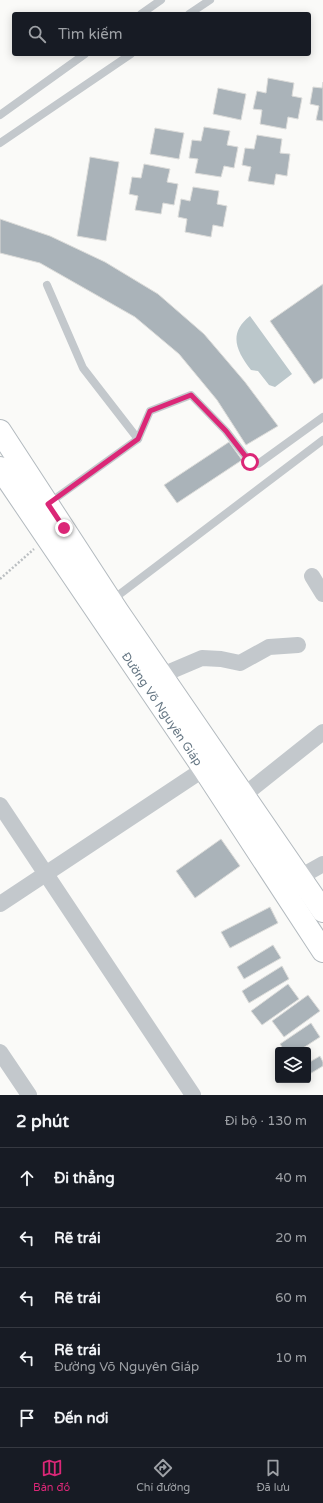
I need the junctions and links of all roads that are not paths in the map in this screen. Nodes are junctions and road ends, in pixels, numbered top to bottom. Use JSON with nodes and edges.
{"nodes":[{"id":1,"x":161,"y":0,"type":"edge"},
{"id":2,"x":210,"y":0,"type":"edge"},
{"id":3,"x":144,"y":12,"type":"edge"},
{"id":4,"x":192,"y":12,"type":"edge"},
{"id":5,"x":82,"y":56,"type":"edge"},
{"id":6,"x":128,"y":56,"type":"edge"},
{"id":7,"x":0,"y":115,"type":"edge"},
{"id":8,"x":0,"y":143,"type":"edge"},
{"id":9,"x":47,"y":285,"type":"dead end"},
{"id":10,"x":323,"y":417,"type":"edge"},
{"id":11,"x":0,"y":431,"type":"edge"},
{"id":12,"x":138,"y":439,"type":"junction"},
{"id":13,"x":322,"y":443,"type":"edge"},
{"id":14,"x":0,"y":468,"type":"edge"},
{"id":15,"x":48,"y":504,"type":"junction"},
{"id":16,"x":55,"y":533,"type":"junction"},
{"id":17,"x":312,"y":576,"type":"dead end"},
{"id":18,"x":323,"y":594,"type":"edge"},
{"id":19,"x":111,"y":600,"type":"junction"},
{"id":20,"x":298,"y":645,"type":"dead end"},
{"id":21,"x":162,"y":675,"type":"junction"},
{"id":22,"x":323,"y":732,"type":"edge"},
{"id":23,"x":204,"y":769,"type":"junction"},
{"id":24,"x":244,"y":795,"type":"junction"},
{"id":25,"x":0,"y":805,"type":"edge"},
{"id":26,"x":323,"y":864,"type":"edge"},
{"id":27,"x":46,"y":874,"type":"junction"},
{"id":28,"x":300,"y":877,"type":"junction"},
{"id":29,"x":0,"y":904,"type":"edge"},
{"id":30,"x":323,"y":911,"type":"edge"},
{"id":31,"x":323,"y":951,"type":"edge"},
{"id":32,"x":0,"y":1052,"type":"edge"},
{"id":33,"x":29,"y":1095,"type":"edge"},
{"id":34,"x":193,"y":1095,"type":"edge"}],
"edges":[{"from":1,"to":3,"type":"lane"},
{"from":2,"to":4,"type":"lane"},
{"from":5,"to":7,"type":"lane"},
{"from":6,"to":8,"type":"lane"},
{"from":9,"to":12,"type":"lane"},
{"from":10,"to":12,"type":"lane"},
{"from":11,"to":15,"type":"main road","name":"Đường Võ Nguyên Giáp"},
{"from":12,"to":15,"type":"lane"},
{"from":13,"to":19,"type":"lane"},
{"from":14,"to":16,"type":"main road","name":"Đường Võ Nguyên Giáp"},
{"from":15,"to":16,"type":"main road","name":"Đường Võ Nguyên Giáp"},
{"from":16,"to":19,"type":"main road","name":"Đường Võ Nguyên Giáp"},
{"from":16,"to":23,"type":"main road","name":"Đường Võ Nguyên Giáp"},
{"from":17,"to":18,"type":"street"},
{"from":19,"to":21,"type":"main road","name":"Đường Võ Nguyên Giáp"},
{"from":20,"to":21,"type":"street"},
{"from":21,"to":24,"type":"main road","name":"Đường Võ Nguyên Giáp"},
{"from":22,"to":24,"type":"street"},
{"from":23,"to":27,"type":"street"},
{"from":23,"to":31,"type":"main road","name":"Đường Võ Nguyên Giáp"},
{"from":24,"to":28,"type":"main road","name":"Đường Võ Nguyên Giáp"},
{"from":25,"to":27,"type":"street"},
{"from":26,"to":28,"type":"street"},
{"from":27,"to":29,"type":"street"},
{"from":27,"to":34,"type":"street"},
{"from":28,"to":30,"type":"main road","name":"Đường Võ Nguyên Giáp"},
{"from":32,"to":33,"type":"street"}]}
